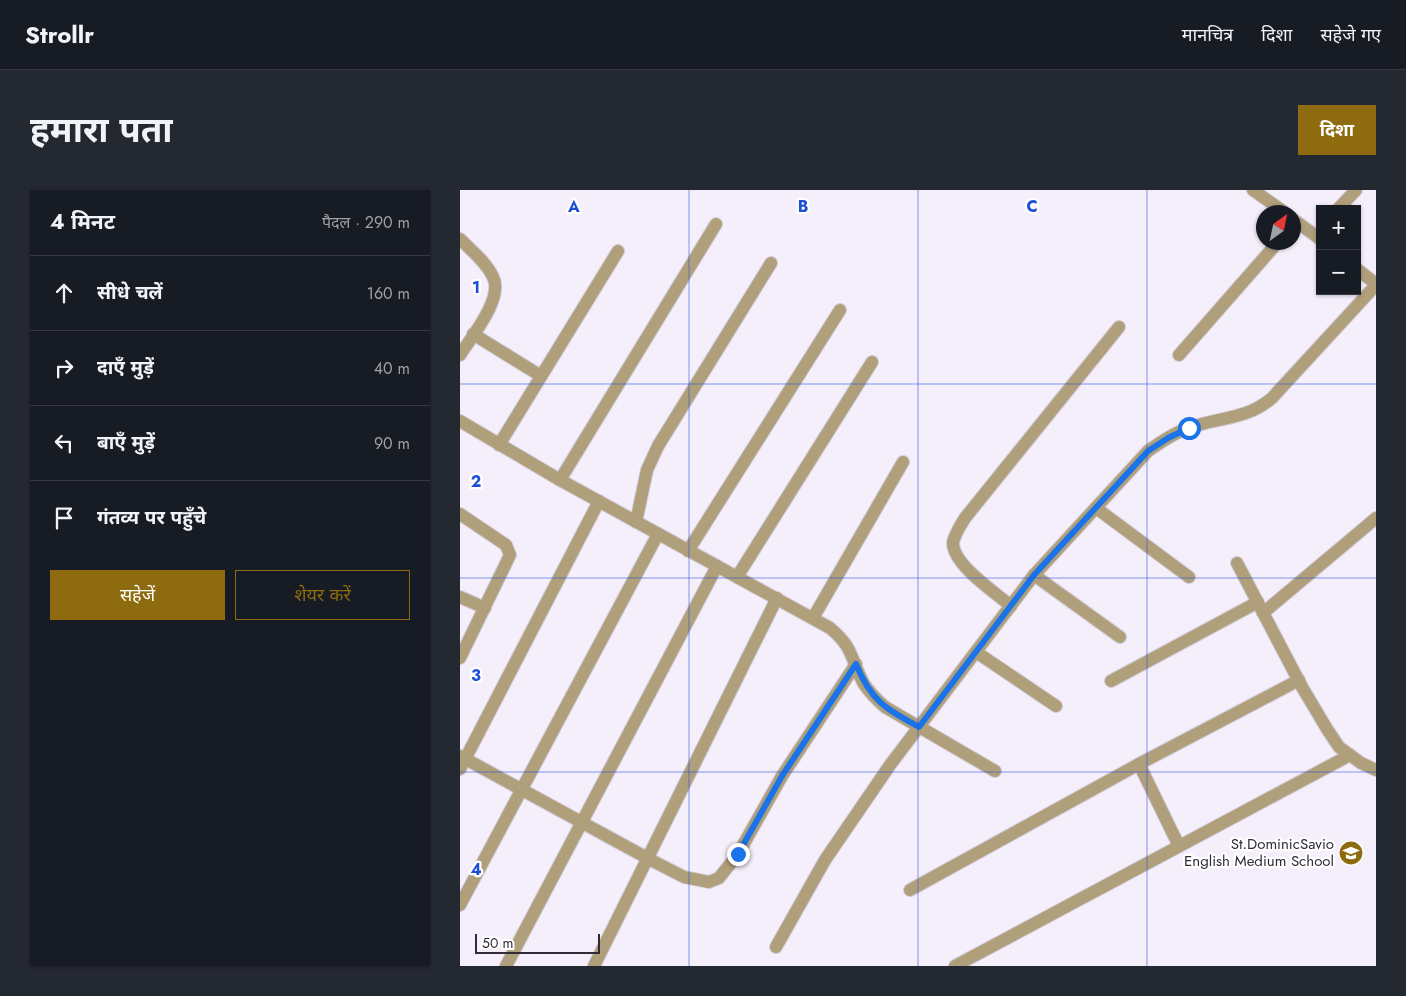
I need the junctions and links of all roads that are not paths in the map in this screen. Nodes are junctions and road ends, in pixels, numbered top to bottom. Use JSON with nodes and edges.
{"nodes":[{"id":1,"x":1253,"y":190,"type":"edge"},
{"id":2,"x":1356,"y":190,"type":"edge"},
{"id":3,"x":1274,"y":205,"type":"edge"},
{"id":4,"x":1342,"y":205,"type":"edge"},
{"id":5,"x":716,"y":224,"type":"dead end"},
{"id":6,"x":1301,"y":226,"type":"edge"},
{"id":7,"x":1316,"y":233,"type":"edge"},
{"id":8,"x":460,"y":239,"type":"edge"},
{"id":9,"x":1271,"y":250,"type":"edge"},
{"id":10,"x":618,"y":251,"type":"dead end"},
{"id":11,"x":771,"y":263,"type":"dead end"},
{"id":12,"x":1361,"y":272,"type":"edge"},
{"id":13,"x":1376,"y":284,"type":"edge"},
{"id":14,"x":840,"y":310,"type":"dead end"},
{"id":15,"x":1118,"y":327,"type":"dead end"},
{"id":16,"x":473,"y":334,"type":"junction"},
{"id":17,"x":460,"y":355,"type":"edge"},
{"id":18,"x":1179,"y":355,"type":"dead end"},
{"id":19,"x":872,"y":362,"type":"dead end"},
{"id":20,"x":541,"y":376,"type":"junction"},
{"id":21,"x":460,"y":421,"type":"edge"},
{"id":22,"x":499,"y":444,"type":"junction"},
{"id":23,"x":903,"y":462,"type":"dead end"},
{"id":24,"x":560,"y":480,"type":"junction"},
{"id":25,"x":599,"y":501,"type":"junction"},
{"id":26,"x":1096,"y":508,"type":"junction"},
{"id":27,"x":460,"y":514,"type":"edge"},
{"id":28,"x":1376,"y":518,"type":"edge"},
{"id":29,"x":636,"y":522,"type":"junction"},
{"id":30,"x":658,"y":534,"type":"junction"},
{"id":31,"x":688,"y":551,"type":"junction"},
{"id":32,"x":1237,"y":562,"type":"dead end"},
{"id":33,"x":717,"y":566,"type":"junction"},
{"id":34,"x":1034,"y":575,"type":"junction"},
{"id":35,"x":737,"y":577,"type":"junction"},
{"id":36,"x":1189,"y":577,"type":"dead end"},
{"id":37,"x":460,"y":596,"type":"edge"},
{"id":38,"x":777,"y":598,"type":"junction"},
{"id":39,"x":1011,"y":606,"type":"junction"},
{"id":40,"x":1261,"y":607,"type":"junction"},
{"id":41,"x":485,"y":608,"type":"junction"},
{"id":42,"x":813,"y":618,"type":"junction"},
{"id":43,"x":1120,"y":637,"type":"dead end"},
{"id":44,"x":976,"y":652,"type":"junction"},
{"id":45,"x":460,"y":658,"type":"edge"},
{"id":46,"x":856,"y":664,"type":"junction"},
{"id":47,"x":1298,"y":680,"type":"junction"},
{"id":48,"x":1112,"y":681,"type":"dead end"},
{"id":49,"x":1056,"y":706,"type":"dead end"},
{"id":50,"x":919,"y":727,"type":"junction"},
{"id":51,"x":1350,"y":755,"type":"junction"},
{"id":52,"x":462,"y":761,"type":"edge"},
{"id":53,"x":1139,"y":764,"type":"junction"},
{"id":54,"x":1376,"y":770,"type":"edge"},
{"id":55,"x":994,"y":771,"type":"dead end"},
{"id":56,"x":522,"y":790,"type":"junction"},
{"id":57,"x":581,"y":822,"type":"junction"},
{"id":58,"x":1179,"y":846,"type":"junction"},
{"id":59,"x":649,"y":859,"type":"junction"},
{"id":60,"x":910,"y":890,"type":"dead end"},
{"id":61,"x":460,"y":905,"type":"edge"},
{"id":62,"x":776,"y":947,"type":"dead end"},
{"id":63,"x":506,"y":966,"type":"edge"},
{"id":64,"x":594,"y":966,"type":"edge"},
{"id":65,"x":955,"y":966,"type":"edge"}],
"edges":[{"from":1,"to":3,"type":"street"},
{"from":2,"to":4,"type":"street"},
{"from":5,"to":24,"type":"street"},
{"from":6,"to":7,"type":"street"},
{"from":8,"to":16,"type":"street"},
{"from":9,"to":18,"type":"street"},
{"from":10,"to":20,"type":"street"},
{"from":11,"to":29,"type":"street"},
{"from":12,"to":13,"type":"street"},
{"from":13,"to":26,"type":"street"},
{"from":14,"to":31,"type":"street"},
{"from":15,"to":39,"type":"street"},
{"from":16,"to":17,"type":"street"},
{"from":16,"to":20,"type":"street"},
{"from":19,"to":35,"type":"street"},
{"from":20,"to":22,"type":"street"},
{"from":21,"to":22,"type":"street"},
{"from":22,"to":24,"type":"street"},
{"from":23,"to":42,"type":"street"},
{"from":24,"to":25,"type":"street"},
{"from":25,"to":29,"type":"street"},
{"from":25,"to":52,"type":"street"},
{"from":26,"to":34,"type":"street"},
{"from":26,"to":36,"type":"street"},
{"from":27,"to":41,"type":"street"},
{"from":28,"to":40,"type":"street"},
{"from":29,"to":30,"type":"street"},
{"from":30,"to":31,"type":"street"},
{"from":30,"to":56,"type":"street"},
{"from":31,"to":33,"type":"street"},
{"from":32,"to":40,"type":"street"},
{"from":33,"to":35,"type":"street"},
{"from":33,"to":57,"type":"street"},
{"from":34,"to":39,"type":"street"},
{"from":34,"to":43,"type":"street"},
{"from":35,"to":38,"type":"street"},
{"from":37,"to":41,"type":"street"},
{"from":38,"to":42,"type":"street"},
{"from":38,"to":59,"type":"street"},
{"from":39,"to":44,"type":"street"},
{"from":40,"to":47,"type":"street"},
{"from":40,"to":48,"type":"street"},
{"from":41,"to":45,"type":"street"},
{"from":42,"to":46,"type":"street"},
{"from":44,"to":49,"type":"street"},
{"from":44,"to":50,"type":"street"},
{"from":46,"to":50,"type":"street"},
{"from":46,"to":59,"type":"street"},
{"from":47,"to":51,"type":"street"},
{"from":47,"to":53,"type":"street"},
{"from":50,"to":55,"type":"street"},
{"from":50,"to":62,"type":"street"},
{"from":51,"to":54,"type":"street"},
{"from":51,"to":58,"type":"street"},
{"from":52,"to":56,"type":"street"},
{"from":53,"to":58,"type":"street"},
{"from":53,"to":60,"type":"street"},
{"from":56,"to":57,"type":"street"},
{"from":56,"to":61,"type":"street"},
{"from":57,"to":59,"type":"street"},
{"from":57,"to":63,"type":"street"},
{"from":58,"to":65,"type":"street"},
{"from":59,"to":64,"type":"street"}]}
